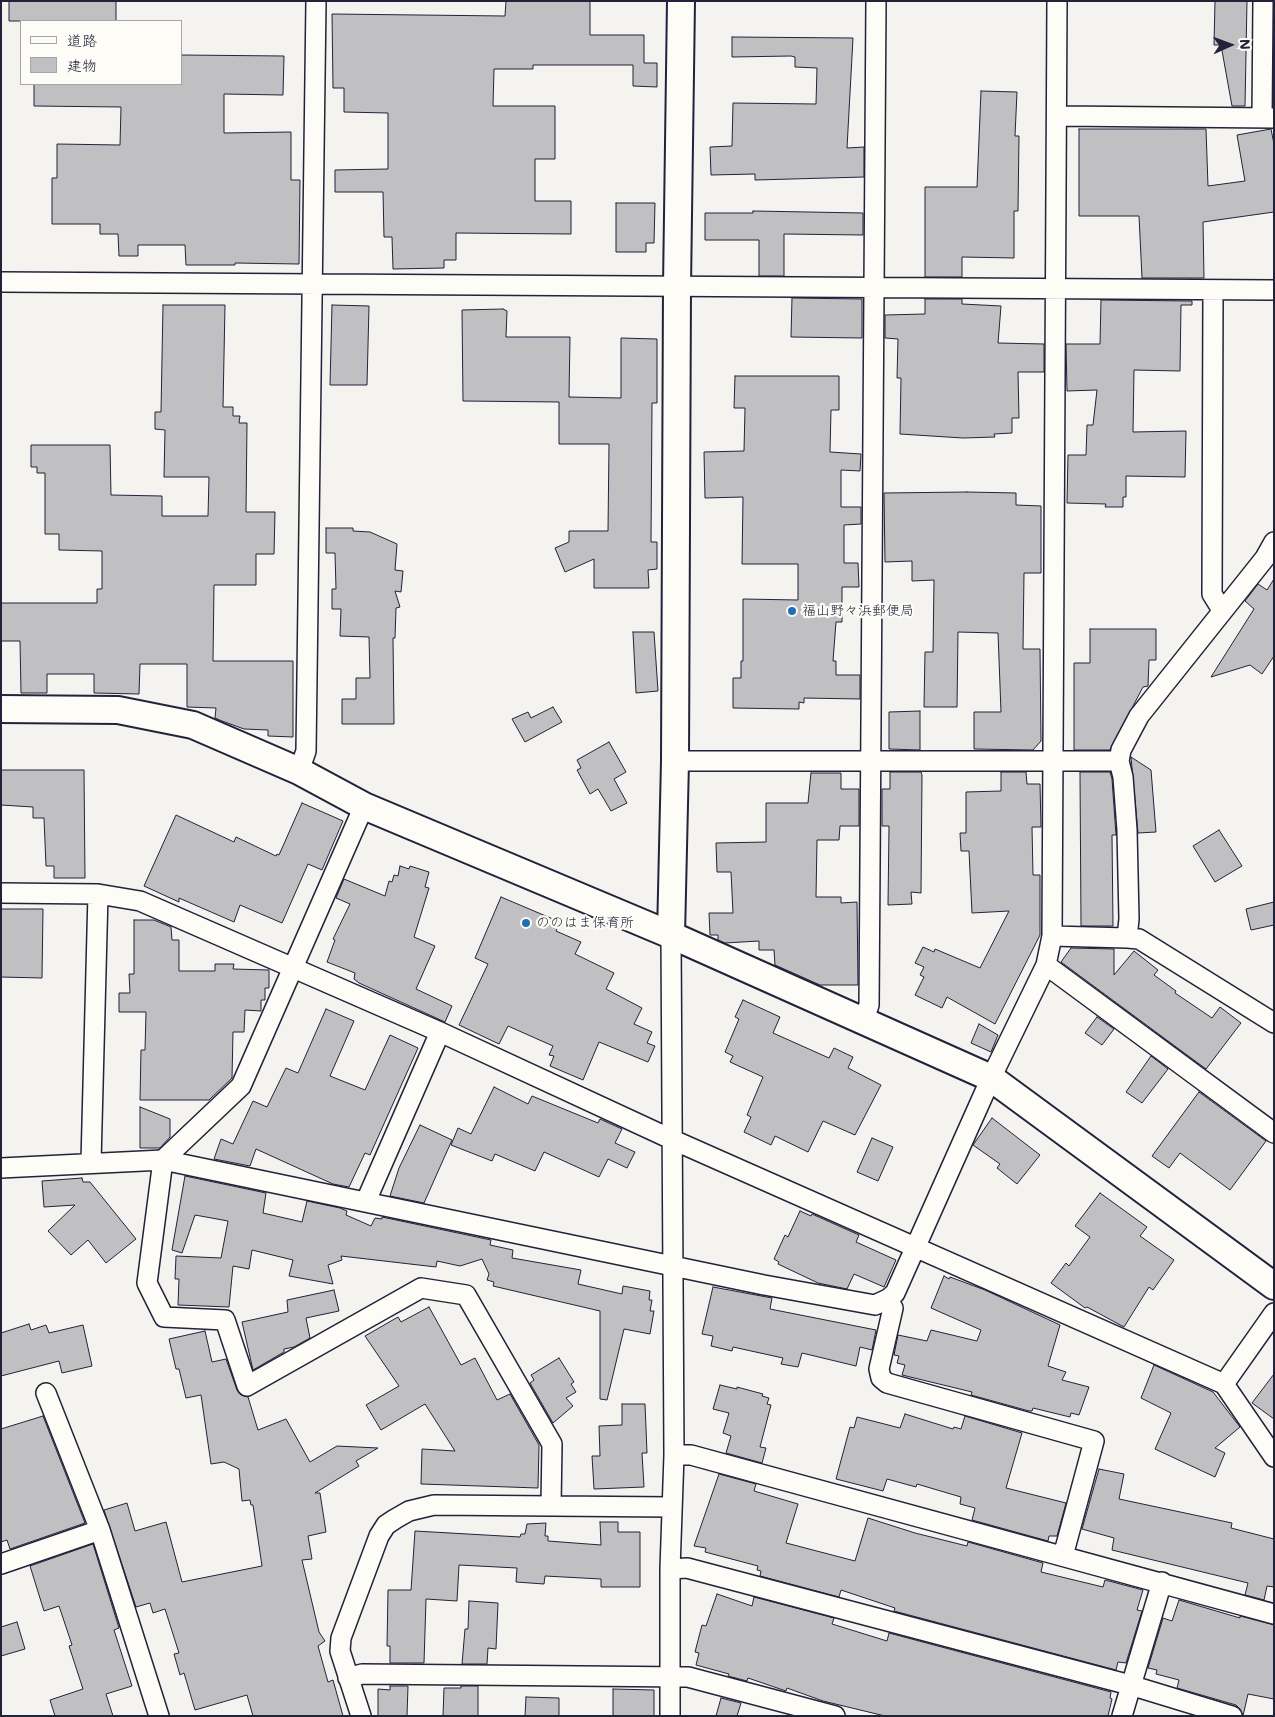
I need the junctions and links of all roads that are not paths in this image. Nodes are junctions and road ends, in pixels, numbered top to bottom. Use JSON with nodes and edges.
{"nodes":[{"id":1,"x":316,"y":1,"type":"edge"},
{"id":2,"x":681,"y":1,"type":"edge"},
{"id":3,"x":876,"y":1,"type":"edge"},
{"id":4,"x":1057,"y":1,"type":"edge"},
{"id":5,"x":1264,"y":1,"type":"edge"},
{"id":6,"x":1058,"y":116,"type":"junction"},
{"id":7,"x":1268,"y":118,"type":"edge"},
{"id":8,"x":1,"y":282,"type":"edge"},
{"id":9,"x":312,"y":284,"type":"junction"},
{"id":10,"x":677,"y":286,"type":"junction"},
{"id":11,"x":874,"y":287,"type":"junction"},
{"id":12,"x":1056,"y":289,"type":"junction"},
{"id":13,"x":1274,"y":290,"type":"edge"},
{"id":14,"x":1213,"y":291,"type":"junction"},
{"id":15,"x":1274,"y":542,"type":"edge"},
{"id":16,"x":1222,"y":610,"type":"junction"},
{"id":17,"x":1,"y":709,"type":"edge"},
{"id":18,"x":675,"y":761,"type":"junction"},
{"id":19,"x":1119,"y":761,"type":"junction"},
{"id":20,"x":870,"y":762,"type":"junction"},
{"id":21,"x":1053,"y":763,"type":"junction"},
{"id":22,"x":299,"y":770,"type":"junction"},
{"id":23,"x":364,"y":806,"type":"junction"},
{"id":24,"x":1,"y":893,"type":"edge"},
{"id":25,"x":98,"y":894,"type":"junction"},
{"id":26,"x":670,"y":935,"type":"junction"},
{"id":27,"x":1052,"y":936,"type":"junction"},
{"id":28,"x":1127,"y":938,"type":"junction"},
{"id":29,"x":1046,"y":965,"type":"junction"},
{"id":30,"x":294,"y":968,"type":"junction"},
{"id":31,"x":863,"y":1022,"type":"junction"},
{"id":32,"x":1274,"y":1023,"type":"edge"},
{"id":33,"x":440,"y":1032,"type":"junction"},
{"id":34,"x":991,"y":1078,"type":"junction"},
{"id":35,"x":1274,"y":1133,"type":"edge"},
{"id":36,"x":671,"y":1138,"type":"junction"},
{"id":37,"x":163,"y":1160,"type":"junction"},
{"id":38,"x":91,"y":1162,"type":"junction"},
{"id":39,"x":1,"y":1168,"type":"edge"},
{"id":40,"x":366,"y":1201,"type":"junction"},
{"id":41,"x":917,"y":1246,"type":"junction"},
{"id":42,"x":671,"y":1265,"type":"junction"},
{"id":43,"x":1274,"y":1286,"type":"edge"},
{"id":44,"x":888,"y":1299,"type":"junction"},
{"id":45,"x":1274,"y":1312,"type":"edge"},
{"id":46,"x":1224,"y":1384,"type":"junction"},
{"id":47,"x":46,"y":1393,"type":"dead end"},
{"id":48,"x":674,"y":1455,"type":"junction"},
{"id":49,"x":1274,"y":1456,"type":"edge"},
{"id":50,"x":551,"y":1506,"type":"junction"},
{"id":51,"x":671,"y":1507,"type":"junction"},
{"id":52,"x":100,"y":1530,"type":"junction"},
{"id":53,"x":1063,"y":1556,"type":"junction"},
{"id":54,"x":1,"y":1564,"type":"edge"},
{"id":55,"x":670,"y":1569,"type":"junction"},
{"id":56,"x":1162,"y":1582,"type":"junction"},
{"id":57,"x":1274,"y":1614,"type":"edge"},
{"id":58,"x":670,"y":1677,"type":"junction"},
{"id":59,"x":348,"y":1678,"type":"junction"},
{"id":60,"x":1130,"y":1685,"type":"junction"},
{"id":61,"x":159,"y":1716,"type":"edge"},
{"id":62,"x":361,"y":1716,"type":"edge"},
{"id":63,"x":670,"y":1716,"type":"edge"},
{"id":64,"x":835,"y":1716,"type":"edge"},
{"id":65,"x":1122,"y":1716,"type":"edge"},
{"id":66,"x":1232,"y":1716,"type":"edge"}],
"edges":[{"from":1,"to":9,"type":"street"},
{"from":2,"to":10,"type":"street"},
{"from":3,"to":11,"type":"street"},
{"from":4,"to":6,"type":"street"},
{"from":5,"to":7,"type":"street"},
{"from":6,"to":7,"type":"street"},
{"from":6,"to":12,"type":"street"},
{"from":8,"to":9,"type":"street"},
{"from":9,"to":10,"type":"street"},
{"from":9,"to":22,"type":"street"},
{"from":10,"to":11,"type":"street"},
{"from":10,"to":18,"type":"street"},
{"from":11,"to":12,"type":"street"},
{"from":11,"to":20,"type":"street"},
{"from":12,"to":14,"type":"street"},
{"from":12,"to":21,"type":"street"},
{"from":13,"to":14,"type":"street"},
{"from":14,"to":16,"type":"street"},
{"from":15,"to":16,"type":"street"},
{"from":16,"to":19,"type":"street"},
{"from":17,"to":22,"type":"street"},
{"from":18,"to":20,"type":"street"},
{"from":18,"to":26,"type":"street"},
{"from":19,"to":21,"type":"street"},
{"from":19,"to":28,"type":"street"},
{"from":20,"to":21,"type":"street"},
{"from":20,"to":31,"type":"street"},
{"from":21,"to":27,"type":"street"},
{"from":22,"to":23,"type":"street"},
{"from":23,"to":26,"type":"street"},
{"from":23,"to":30,"type":"street"},
{"from":24,"to":25,"type":"street"},
{"from":25,"to":30,"type":"street"},
{"from":25,"to":38,"type":"street"},
{"from":26,"to":31,"type":"street"},
{"from":26,"to":36,"type":"street"},
{"from":27,"to":28,"type":"street"},
{"from":27,"to":29,"type":"street"},
{"from":28,"to":32,"type":"street"},
{"from":29,"to":34,"type":"street"},
{"from":29,"to":35,"type":"street"},
{"from":30,"to":33,"type":"street"},
{"from":30,"to":37,"type":"street"},
{"from":31,"to":34,"type":"street"},
{"from":33,"to":36,"type":"street"},
{"from":33,"to":40,"type":"street"},
{"from":34,"to":41,"type":"street"},
{"from":34,"to":43,"type":"street"},
{"from":36,"to":41,"type":"street"},
{"from":36,"to":42,"type":"street"},
{"from":37,"to":38,"type":"street"},
{"from":37,"to":40,"type":"street"},
{"from":37,"to":50,"type":"street"},
{"from":38,"to":39,"type":"street"},
{"from":40,"to":42,"type":"street"},
{"from":41,"to":44,"type":"street"},
{"from":41,"to":46,"type":"street"},
{"from":42,"to":44,"type":"street"},
{"from":42,"to":48,"type":"street"},
{"from":44,"to":53,"type":"street"},
{"from":45,"to":46,"type":"street"},
{"from":46,"to":49,"type":"street"},
{"from":47,"to":52,"type":"street"},
{"from":48,"to":51,"type":"street"},
{"from":48,"to":53,"type":"street"},
{"from":50,"to":51,"type":"street"},
{"from":50,"to":59,"type":"street"},
{"from":51,"to":55,"type":"street"},
{"from":52,"to":54,"type":"street"},
{"from":52,"to":61,"type":"street"},
{"from":53,"to":56,"type":"street"},
{"from":55,"to":58,"type":"street"},
{"from":55,"to":60,"type":"street"},
{"from":56,"to":57,"type":"street"},
{"from":56,"to":60,"type":"street"},
{"from":58,"to":59,"type":"street"},
{"from":58,"to":63,"type":"street"},
{"from":58,"to":64,"type":"street"},
{"from":59,"to":62,"type":"street"},
{"from":60,"to":65,"type":"street"},
{"from":60,"to":66,"type":"street"}]}
